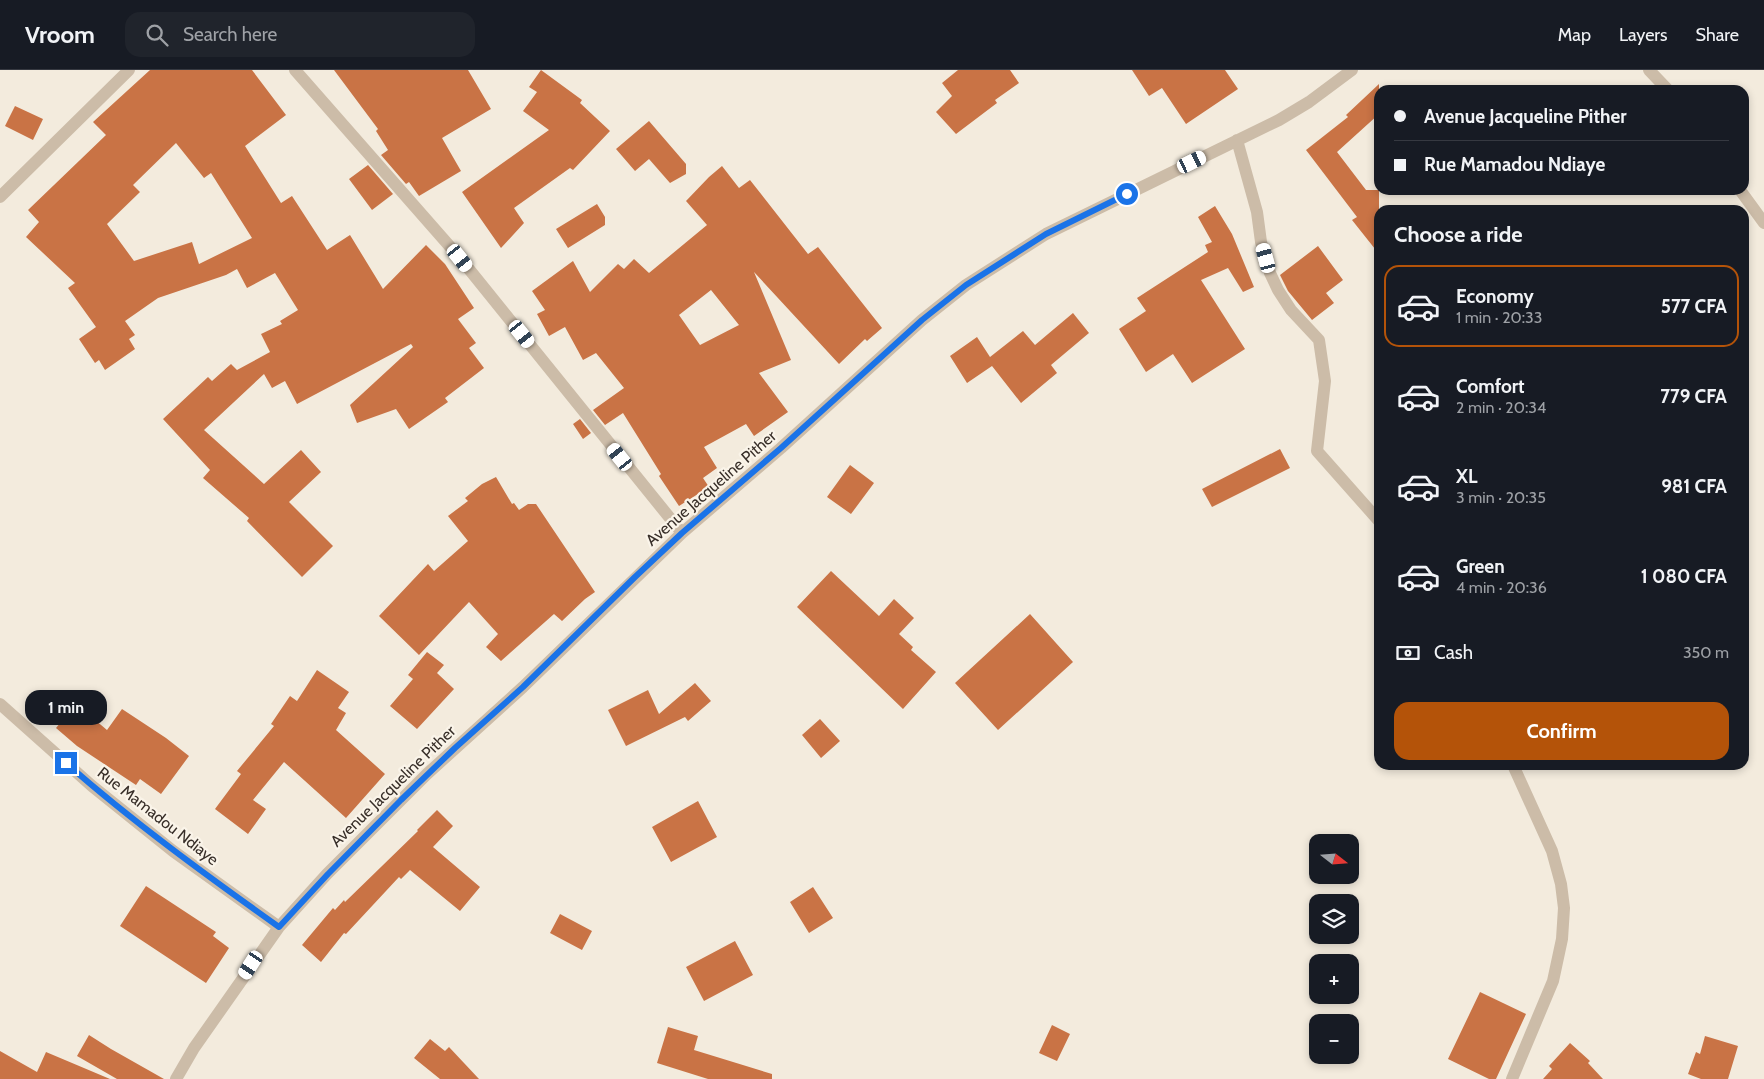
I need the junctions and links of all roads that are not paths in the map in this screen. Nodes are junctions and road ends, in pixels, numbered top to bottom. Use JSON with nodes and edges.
{"nodes":[{"id":1,"x":129,"y":70,"type":"edge"},
{"id":2,"x":295,"y":70,"type":"edge"},
{"id":3,"x":1352,"y":70,"type":"edge"},
{"id":4,"x":1649,"y":70,"type":"edge"},
{"id":5,"x":1663,"y":85,"type":"edge"},
{"id":6,"x":1236,"y":140,"type":"junction"},
{"id":7,"x":1744,"y":195,"type":"edge"},
{"id":8,"x":0,"y":197,"type":"edge"},
{"id":9,"x":1764,"y":223,"type":"edge"},
{"id":10,"x":1374,"y":515,"type":"edge"},
{"id":11,"x":682,"y":533,"type":"junction"},
{"id":12,"x":0,"y":704,"type":"edge"},
{"id":13,"x":1515,"y":770,"type":"edge"},
{"id":14,"x":279,"y":927,"type":"junction"},
{"id":15,"x":176,"y":1079,"type":"edge"},
{"id":16,"x":1512,"y":1079,"type":"edge"}],
"edges":[{"from":1,"to":8,"type":"street"},
{"from":2,"to":11,"type":"street"},
{"from":3,"to":6,"type":"street","name":"Avenue Jacqueline Pither"},
{"from":4,"to":5,"type":"street"},
{"from":6,"to":10,"type":"street"},
{"from":6,"to":11,"type":"street","name":"Avenue Jacqueline Pither"},
{"from":7,"to":9,"type":"street"},
{"from":11,"to":14,"type":"street","name":"Avenue Jacqueline Pither"},
{"from":12,"to":14,"type":"street","name":"Rue Mamadou Ndiaye"},
{"from":13,"to":16,"type":"street"},
{"from":14,"to":15,"type":"street","name":"Avenue Jacqueline Pither"}]}
